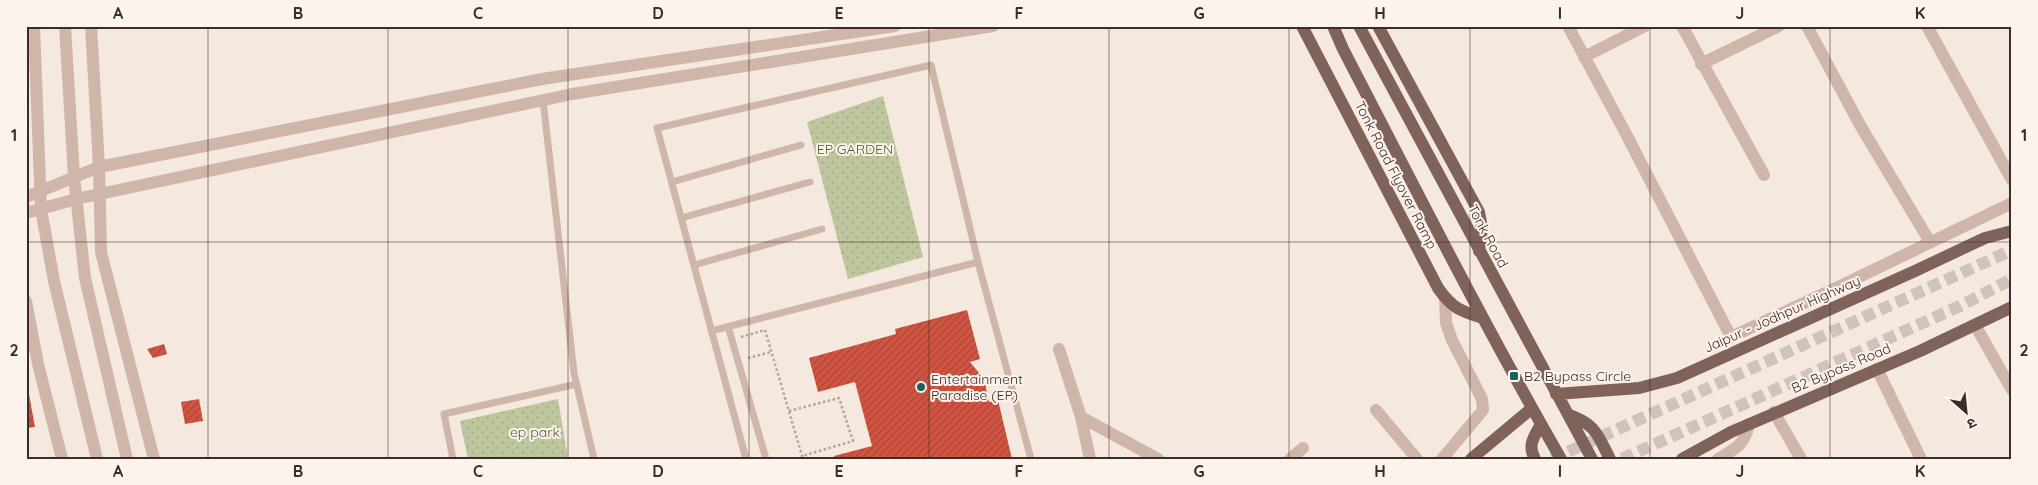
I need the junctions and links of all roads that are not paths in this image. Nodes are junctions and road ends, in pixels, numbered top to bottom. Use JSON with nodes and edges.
{"nodes":[{"id":1,"x":34,"y":26,"type":"edge"},
{"id":2,"x":65,"y":26,"type":"edge"},
{"id":3,"x":90,"y":26,"type":"edge"},
{"id":4,"x":895,"y":26,"type":"edge"},
{"id":5,"x":993,"y":26,"type":"edge"},
{"id":6,"x":1302,"y":26,"type":"edge"},
{"id":7,"x":1333,"y":26,"type":"edge"},
{"id":8,"x":1359,"y":26,"type":"edge"},
{"id":9,"x":1378,"y":26,"type":"edge"},
{"id":10,"x":1568,"y":26,"type":"edge"},
{"id":11,"x":1645,"y":26,"type":"edge"},
{"id":12,"x":1682,"y":26,"type":"edge"},
{"id":13,"x":1779,"y":26,"type":"edge"},
{"id":14,"x":1807,"y":26,"type":"edge"},
{"id":15,"x":1927,"y":26,"type":"edge"},
{"id":16,"x":1584,"y":57,"type":"junction"},
{"id":17,"x":1701,"y":64,"type":"junction"},
{"id":18,"x":543,"y":100,"type":"junction"},
{"id":19,"x":801,"y":145,"type":"dead end"},
{"id":20,"x":99,"y":167,"type":"junction"},
{"id":21,"x":1764,"y":175,"type":"dead end"},
{"id":22,"x":74,"y":177,"type":"junction"},
{"id":23,"x":2012,"y":180,"type":"edge"},
{"id":24,"x":672,"y":182,"type":"junction"},
{"id":25,"x":810,"y":182,"type":"dead end"},
{"id":26,"x":39,"y":192,"type":"junction"},
{"id":27,"x":100,"y":194,"type":"junction"},
{"id":28,"x":26,"y":197,"type":"edge"},
{"id":29,"x":76,"y":199,"type":"junction"},
{"id":30,"x":2012,"y":203,"type":"edge"},
{"id":31,"x":41,"y":209,"type":"junction"},
{"id":32,"x":26,"y":213,"type":"edge"},
{"id":33,"x":681,"y":218,"type":"junction"},
{"id":34,"x":822,"y":228,"type":"dead end"},
{"id":35,"x":2012,"y":231,"type":"edge"},
{"id":36,"x":1930,"y":242,"type":"junction"},
{"id":37,"x":1479,"y":251,"type":"junction"},
{"id":38,"x":978,"y":262,"type":"junction"},
{"id":39,"x":694,"y":266,"type":"junction"},
{"id":40,"x":1444,"y":297,"type":"junction"},
{"id":41,"x":26,"y":301,"type":"edge"},
{"id":42,"x":2012,"y":307,"type":"edge"},
{"id":43,"x":1483,"y":318,"type":"junction"},
{"id":44,"x":1975,"y":325,"type":"junction"},
{"id":45,"x":728,"y":326,"type":"junction"},
{"id":46,"x":711,"y":331,"type":"junction"},
{"id":47,"x":1060,"y":349,"type":"dead end"},
{"id":48,"x":32,"y":366,"type":"edge"},
{"id":49,"x":1877,"y":369,"type":"junction"},
{"id":50,"x":576,"y":384,"type":"junction"},
{"id":51,"x":2012,"y":390,"type":"edge"},
{"id":52,"x":1556,"y":394,"type":"junction"},
{"id":53,"x":1531,"y":409,"type":"junction"},
{"id":54,"x":1376,"y":410,"type":"dead end"},
{"id":55,"x":1774,"y":412,"type":"junction"},
{"id":56,"x":1569,"y":416,"type":"junction"},
{"id":57,"x":1081,"y":417,"type":"junction"},
{"id":58,"x":1541,"y":424,"type":"junction"},
{"id":59,"x":1749,"y":424,"type":"junction"},
{"id":60,"x":1303,"y":448,"type":"dead end"},
{"id":61,"x":1682,"y":458,"type":"edge"},
{"id":62,"x":62,"y":459,"type":"edge"},
{"id":63,"x":97,"y":459,"type":"edge"},
{"id":64,"x":127,"y":459,"type":"edge"},
{"id":65,"x":154,"y":459,"type":"edge"},
{"id":66,"x":453,"y":459,"type":"edge"},
{"id":67,"x":594,"y":459,"type":"edge"},
{"id":68,"x":746,"y":459,"type":"edge"},
{"id":69,"x":766,"y":459,"type":"edge"},
{"id":70,"x":1032,"y":459,"type":"edge"},
{"id":71,"x":1090,"y":459,"type":"edge"},
{"id":72,"x":1158,"y":459,"type":"edge"},
{"id":73,"x":1290,"y":459,"type":"edge"},
{"id":74,"x":1417,"y":459,"type":"edge"},
{"id":75,"x":1442,"y":459,"type":"edge"},
{"id":76,"x":1471,"y":459,"type":"edge"},
{"id":77,"x":1535,"y":459,"type":"edge"},
{"id":78,"x":1561,"y":459,"type":"edge"},
{"id":79,"x":1592,"y":459,"type":"edge"},
{"id":80,"x":1610,"y":459,"type":"edge"},
{"id":81,"x":1718,"y":459,"type":"edge"},
{"id":82,"x":1801,"y":459,"type":"edge"},
{"id":83,"x":1922,"y":459,"type":"edge"}],
"edges":[{"from":1,"to":26,"type":"street"},
{"from":2,"to":22,"type":"street"},
{"from":3,"to":20,"type":"street"},
{"from":4,"to":20,"type":"street"},
{"from":5,"to":18,"type":"street"},
{"from":6,"to":40,"type":"main road","name":"Tonk Road Flyover Ramp"},
{"from":7,"to":43,"type":"main road"},
{"from":8,"to":37,"type":"main road","name":"Tonk Road"},
{"from":9,"to":37,"type":"main road"},
{"from":10,"to":16,"type":"street"},
{"from":11,"to":16,"type":"street"},
{"from":12,"to":17,"type":"street"},
{"from":13,"to":17,"type":"street"},
{"from":14,"to":36,"type":"street"},
{"from":15,"to":23,"type":"street"},
{"from":16,"to":36,"type":"street"},
{"from":17,"to":21,"type":"street"},
{"from":18,"to":27,"type":"street"},
{"from":18,"to":50,"type":"lane"},
{"from":19,"to":24,"type":"lane"},
{"from":20,"to":22,"type":"street"},
{"from":20,"to":27,"type":"street"},
{"from":22,"to":26,"type":"street"},
{"from":22,"to":29,"type":"street"},
{"from":24,"to":33,"type":"lane"},
{"from":24,"to":38,"type":"lane"},
{"from":25,"to":33,"type":"lane"},
{"from":26,"to":28,"type":"street"},
{"from":26,"to":31,"type":"street"},
{"from":27,"to":29,"type":"street"},
{"from":27,"to":65,"type":"street"},
{"from":29,"to":31,"type":"street"},
{"from":29,"to":64,"type":"street"},
{"from":30,"to":36,"type":"street"},
{"from":31,"to":32,"type":"street"},
{"from":31,"to":63,"type":"street"},
{"from":33,"to":39,"type":"lane"},
{"from":34,"to":39,"type":"lane"},
{"from":35,"to":52,"type":"main road","name":"Jaipur - Jodhpur Highway"},
{"from":37,"to":52,"type":"main road","name":"Tonk Road"},
{"from":38,"to":45,"type":"lane"},
{"from":38,"to":70,"type":"lane"},
{"from":39,"to":46,"type":"lane"},
{"from":40,"to":43,"type":"main road","name":"Tonk Road Flyover Ramp"},
{"from":40,"to":75,"type":"street"},
{"from":41,"to":48,"type":"street"},
{"from":42,"to":44,"type":"main road","name":"B2 Bypass Road"},
{"from":43,"to":53,"type":"main road"},
{"from":44,"to":49,"type":"main road","name":"B2 Bypass Road"},
{"from":44,"to":51,"type":"street"},
{"from":45,"to":46,"type":"lane"},
{"from":45,"to":69,"type":"lane"},
{"from":46,"to":68,"type":"lane"},
{"from":47,"to":57,"type":"street"},
{"from":48,"to":62,"type":"street"},
{"from":49,"to":55,"type":"main road","name":"B2 Bypass Road"},
{"from":49,"to":83,"type":"street"},
{"from":50,"to":66,"type":"lane"},
{"from":50,"to":67,"type":"lane"},
{"from":52,"to":56,"type":"main road","name":"Tonk Road"},
{"from":53,"to":58,"type":"main road"},
{"from":53,"to":76,"type":"main road"},
{"from":54,"to":74,"type":"street"},
{"from":55,"to":59,"type":"main road","name":"B2 Bypass Road"},
{"from":55,"to":82,"type":"street"},
{"from":56,"to":79,"type":"main road","name":"Tonk Road"},
{"from":56,"to":80,"type":"main road"},
{"from":57,"to":71,"type":"street"},
{"from":57,"to":72,"type":"street"},
{"from":58,"to":77,"type":"main road"},
{"from":58,"to":78,"type":"main road"},
{"from":59,"to":61,"type":"main road","name":"B2 Bypass Road"},
{"from":59,"to":81,"type":"street"},
{"from":60,"to":73,"type":"street"}]}
